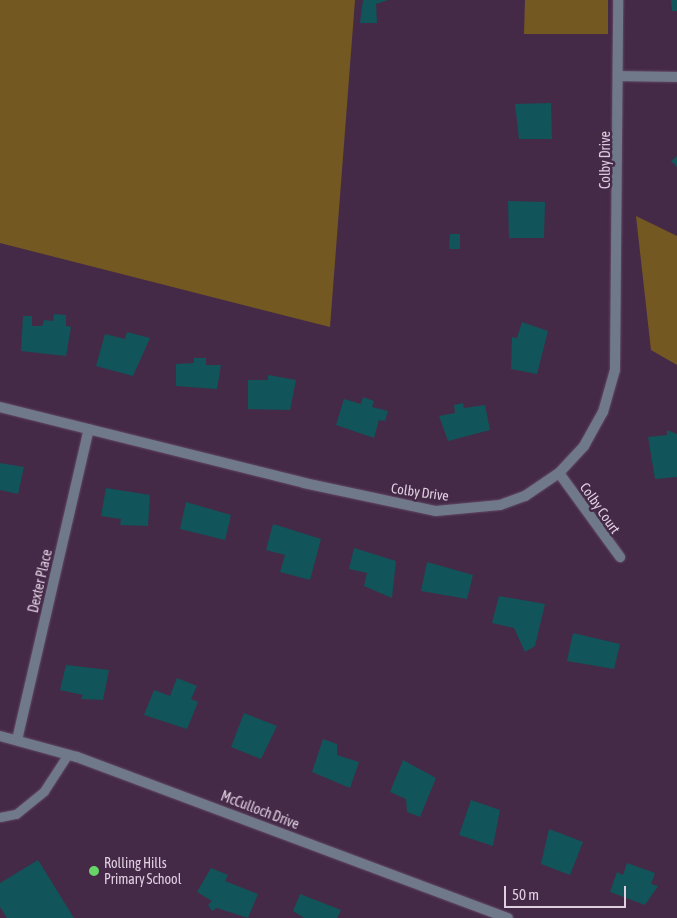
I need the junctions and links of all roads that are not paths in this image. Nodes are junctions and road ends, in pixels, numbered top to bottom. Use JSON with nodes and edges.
{"nodes":[{"id":1,"x":618,"y":0,"type":"edge"},
{"id":2,"x":619,"y":76,"type":"junction"},
{"id":3,"x":677,"y":77,"type":"edge"},
{"id":4,"x":0,"y":407,"type":"edge"},
{"id":5,"x":89,"y":429,"type":"junction"},
{"id":6,"x":559,"y":473,"type":"junction"},
{"id":7,"x":620,"y":557,"type":"dead end"},
{"id":8,"x":0,"y":736,"type":"edge"},
{"id":9,"x":17,"y":740,"type":"junction"},
{"id":10,"x":68,"y":754,"type":"junction"},
{"id":11,"x":0,"y":817,"type":"edge"},
{"id":12,"x":508,"y":918,"type":"edge"}],
"edges":[{"from":1,"to":2,"type":"street","name":"Colby Drive"},
{"from":2,"to":3,"type":"street"},
{"from":2,"to":6,"type":"street","name":"Colby Drive"},
{"from":4,"to":5,"type":"street","name":"Colby Drive"},
{"from":5,"to":6,"type":"street","name":"Colby Drive"},
{"from":5,"to":9,"type":"street","name":"Dexter Place"},
{"from":6,"to":7,"type":"street","name":"Colby Court"},
{"from":8,"to":9,"type":"street","name":"McCulloch Drive"},
{"from":9,"to":10,"type":"street","name":"McCulloch Drive"},
{"from":10,"to":11,"type":"lane"},
{"from":10,"to":12,"type":"street","name":"McCulloch Drive"}]}
